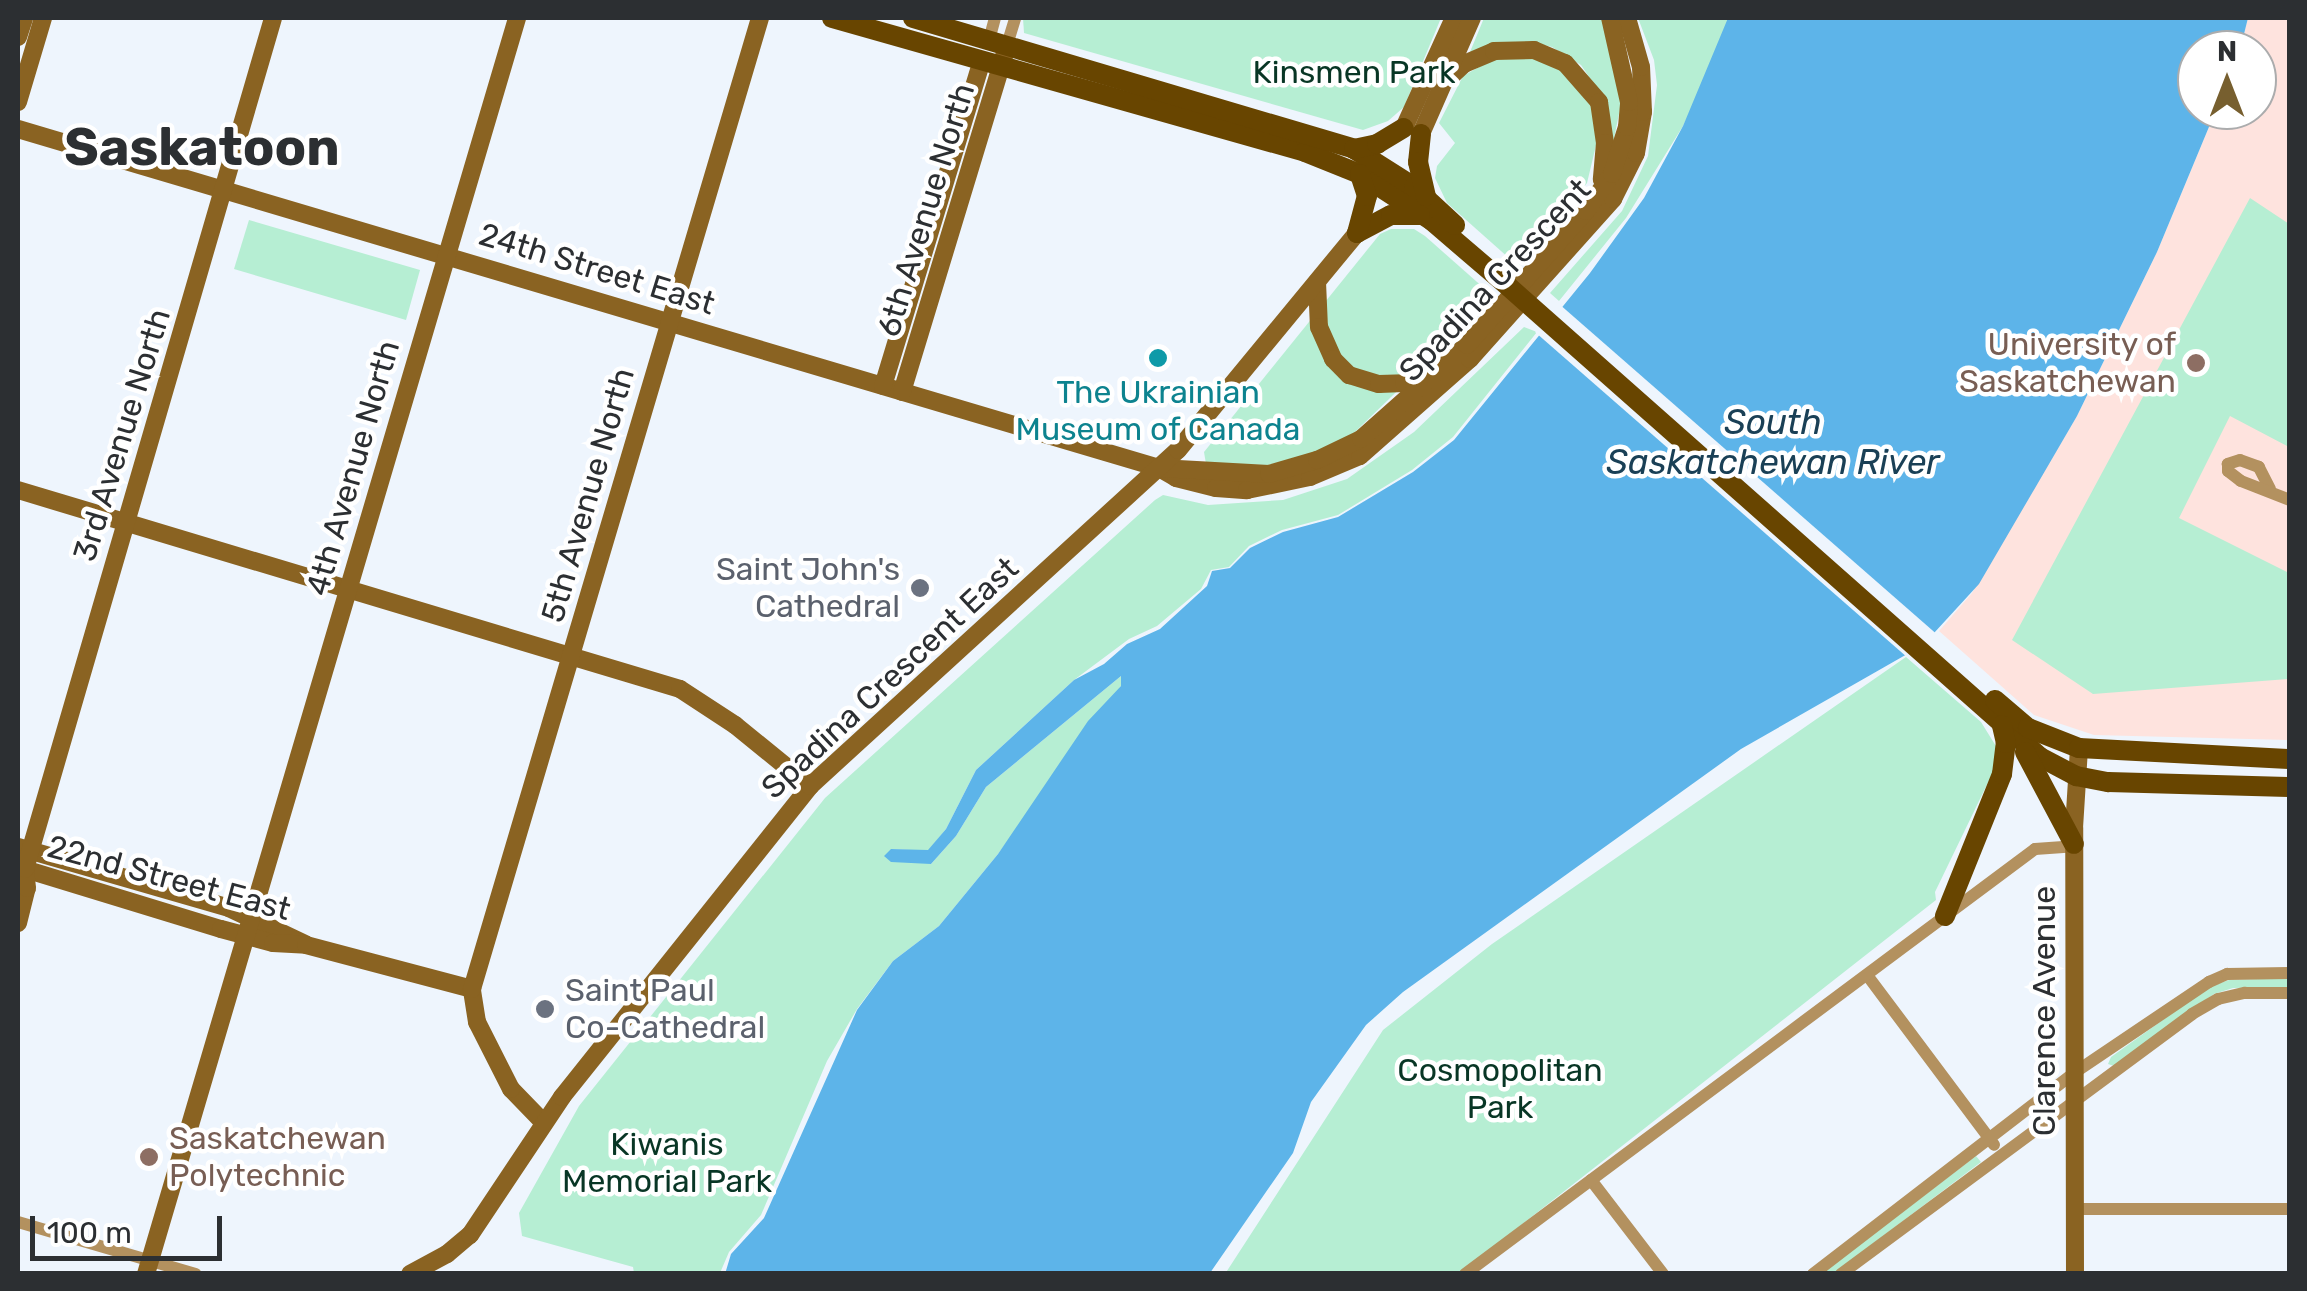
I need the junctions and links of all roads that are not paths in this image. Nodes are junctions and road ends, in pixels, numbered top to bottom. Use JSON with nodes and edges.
{"nodes":[{"id":1,"x":24,"y":18,"type":"edge"},
{"id":2,"x":44,"y":18,"type":"edge"},
{"id":3,"x":273,"y":18,"type":"edge"},
{"id":4,"x":516,"y":18,"type":"edge"},
{"id":5,"x":760,"y":18,"type":"edge"},
{"id":6,"x":832,"y":18,"type":"edge"},
{"id":7,"x":913,"y":18,"type":"edge"},
{"id":8,"x":995,"y":18,"type":"edge"},
{"id":9,"x":1015,"y":18,"type":"edge"},
{"id":10,"x":1454,"y":18,"type":"edge"},
{"id":11,"x":1472,"y":18,"type":"edge"},
{"id":12,"x":1610,"y":18,"type":"edge"},
{"id":13,"x":1626,"y":18,"type":"edge"},
{"id":14,"x":18,"y":37,"type":"edge"},
{"id":15,"x":998,"y":42,"type":"junction"},
{"id":16,"x":992,"y":64,"type":"junction"},
{"id":17,"x":1448,"y":79,"type":"junction"},
{"id":18,"x":18,"y":102,"type":"edge"},
{"id":19,"x":18,"y":130,"type":"edge"},
{"id":20,"x":1413,"y":131,"type":"junction"},
{"id":21,"x":1354,"y":149,"type":"junction"},
{"id":22,"x":1360,"y":174,"type":"junction"},
{"id":23,"x":224,"y":191,"type":"junction"},
{"id":24,"x":1600,"y":193,"type":"junction"},
{"id":25,"x":1427,"y":198,"type":"junction"},
{"id":26,"x":1437,"y":218,"type":"junction"},
{"id":27,"x":1357,"y":233,"type":"junction"},
{"id":28,"x":447,"y":256,"type":"junction"},
{"id":29,"x":1317,"y":282,"type":"junction"},
{"id":30,"x":671,"y":321,"type":"junction"},
{"id":31,"x":1468,"y":345,"type":"junction"},
{"id":32,"x":882,"y":386,"type":"junction"},
{"id":33,"x":902,"y":392,"type":"junction"},
{"id":34,"x":1159,"y":468,"type":"junction"},
{"id":35,"x":2270,"y":489,"type":"dead end"},
{"id":36,"x":18,"y":490,"type":"edge"},
{"id":37,"x":2290,"y":500,"type":"edge"},
{"id":38,"x":126,"y":524,"type":"junction"},
{"id":39,"x":348,"y":590,"type":"junction"},
{"id":40,"x":572,"y":657,"type":"junction"},
{"id":41,"x":2008,"y":725,"type":"junction"},
{"id":42,"x":2079,"y":748,"type":"junction"},
{"id":43,"x":2290,"y":760,"type":"edge"},
{"id":44,"x":2076,"y":776,"type":"junction"},
{"id":45,"x":810,"y":786,"type":"junction"},
{"id":46,"x":2290,"y":787,"type":"edge"},
{"id":47,"x":2074,"y":845,"type":"junction"},
{"id":48,"x":22,"y":862,"type":"edge"},
{"id":49,"x":250,"y":916,"type":"junction"},
{"id":50,"x":1944,"y":916,"type":"junction"},
{"id":51,"x":18,"y":923,"type":"edge"},
{"id":52,"x":244,"y":935,"type":"junction"},
{"id":53,"x":306,"y":944,"type":"junction"},
{"id":54,"x":2290,"y":973,"type":"edge"},
{"id":55,"x":1866,"y":974,"type":"junction"},
{"id":56,"x":472,"y":989,"type":"junction"},
{"id":57,"x":2290,"y":993,"type":"edge"},
{"id":58,"x":2074,"y":1074,"type":"junction"},
{"id":59,"x":2075,"y":1098,"type":"junction"},
{"id":60,"x":544,"y":1124,"type":"junction"},
{"id":61,"x":1990,"y":1141,"type":"junction"},
{"id":62,"x":2000,"y":1153,"type":"junction"},
{"id":63,"x":1590,"y":1180,"type":"junction"},
{"id":64,"x":2076,"y":1209,"type":"junction"},
{"id":65,"x":2290,"y":1209,"type":"edge"},
{"id":66,"x":18,"y":1222,"type":"edge"},
{"id":67,"x":148,"y":1267,"type":"edge"},
{"id":68,"x":196,"y":1274,"type":"edge"},
{"id":69,"x":410,"y":1274,"type":"edge"},
{"id":70,"x":1466,"y":1274,"type":"edge"},
{"id":71,"x":1663,"y":1274,"type":"edge"},
{"id":72,"x":1813,"y":1274,"type":"edge"},
{"id":73,"x":1840,"y":1274,"type":"edge"},
{"id":74,"x":2076,"y":1274,"type":"edge"}],
"edges":[{"from":1,"to":14,"type":"street"},
{"from":2,"to":18,"type":"street"},
{"from":3,"to":23,"type":"street","name":"3rd Avenue North"},
{"from":4,"to":28,"type":"street","name":"4th Avenue North"},
{"from":5,"to":30,"type":"street","name":"5th Avenue North"},
{"from":6,"to":16,"type":"main road"},
{"from":7,"to":15,"type":"main road"},
{"from":8,"to":15,"type":"street"},
{"from":9,"to":15,"type":"street"},
{"from":10,"to":20,"type":"street"},
{"from":11,"to":17,"type":"street"},
{"from":12,"to":24,"type":"street","name":"Spadina Crescent"},
{"from":13,"to":34,"type":"street","name":"Spadina Crescent"},
{"from":15,"to":16,"type":"street","name":"6th Avenue North"},
{"from":15,"to":21,"type":"main road"},
{"from":16,"to":22,"type":"main road"},
{"from":16,"to":32,"type":"street","name":"6th Avenue North"},
{"from":16,"to":33,"type":"street","name":"6th Avenue North"},
{"from":17,"to":20,"type":"street"},
{"from":17,"to":24,"type":"street"},
{"from":19,"to":23,"type":"street","name":"24th Street East"},
{"from":20,"to":21,"type":"main road"},
{"from":20,"to":25,"type":"main road"},
{"from":21,"to":25,"type":"main road"},
{"from":22,"to":26,"type":"main road"},
{"from":22,"to":27,"type":"main road"},
{"from":23,"to":28,"type":"street","name":"24th Street East"},
{"from":23,"to":38,"type":"street","name":"3rd Avenue North"},
{"from":24,"to":31,"type":"street","name":"Spadina Crescent"},
{"from":25,"to":26,"type":"main road"},
{"from":26,"to":27,"type":"main road"},
{"from":26,"to":41,"type":"main road"},
{"from":27,"to":29,"type":"street","name":"Spadina Crescent East"},
{"from":28,"to":30,"type":"street","name":"24th Street East"},
{"from":28,"to":39,"type":"street","name":"4th Avenue North"},
{"from":29,"to":31,"type":"street"},
{"from":29,"to":34,"type":"street","name":"Spadina Crescent East"},
{"from":30,"to":32,"type":"street","name":"24th Street East"},
{"from":30,"to":40,"type":"street","name":"5th Avenue North"},
{"from":31,"to":34,"type":"street","name":"Spadina Crescent"},
{"from":32,"to":33,"type":"street","name":"24th Street East"},
{"from":33,"to":34,"type":"street","name":"24th Street East"},
{"from":34,"to":45,"type":"street","name":"Spadina Crescent East"},
{"from":35,"to":37,"type":"street"},
{"from":36,"to":38,"type":"street"},
{"from":38,"to":39,"type":"street"},
{"from":38,"to":48,"type":"street","name":"3rd Avenue North"},
{"from":39,"to":40,"type":"street"},
{"from":39,"to":49,"type":"street","name":"4th Avenue North"},
{"from":40,"to":45,"type":"street"},
{"from":40,"to":56,"type":"street","name":"5th Avenue North"},
{"from":41,"to":42,"type":"main road"},
{"from":41,"to":44,"type":"main road"},
{"from":41,"to":47,"type":"main road"},
{"from":41,"to":50,"type":"main road"},
{"from":42,"to":43,"type":"main road"},
{"from":42,"to":44,"type":"street","name":"Clarence Avenue"},
{"from":44,"to":46,"type":"main road"},
{"from":44,"to":47,"type":"street","name":"Clarence Avenue"},
{"from":45,"to":60,"type":"street","name":"Spadina Crescent East"},
{"from":47,"to":50,"type":"street"},
{"from":47,"to":58,"type":"street","name":"Clarence Avenue"},
{"from":48,"to":49,"type":"street","name":"22nd Street East"},
{"from":48,"to":51,"type":"street","name":"3rd Avenue North"},
{"from":48,"to":52,"type":"street","name":"22nd Street East"},
{"from":49,"to":52,"type":"street","name":"4th Avenue North"},
{"from":49,"to":53,"type":"street","name":"22nd Street East"},
{"from":50,"to":55,"type":"street"},
{"from":52,"to":53,"type":"street","name":"22nd Street East"},
{"from":52,"to":67,"type":"street","name":"4th Avenue North"},
{"from":53,"to":56,"type":"street","name":"22nd Street East"},
{"from":54,"to":58,"type":"street"},
{"from":55,"to":61,"type":"street"},
{"from":55,"to":63,"type":"street"},
{"from":56,"to":60,"type":"street"},
{"from":57,"to":59,"type":"street"},
{"from":58,"to":59,"type":"street","name":"Clarence Avenue"},
{"from":58,"to":61,"type":"street"},
{"from":59,"to":62,"type":"street"},
{"from":59,"to":64,"type":"street","name":"Clarence Avenue"},
{"from":60,"to":69,"type":"street","name":"Spadina Crescent East"},
{"from":61,"to":62,"type":"street"},
{"from":61,"to":72,"type":"street"},
{"from":62,"to":73,"type":"street"},
{"from":63,"to":70,"type":"street"},
{"from":63,"to":71,"type":"street"},
{"from":64,"to":65,"type":"street"},
{"from":64,"to":74,"type":"street","name":"Clarence Avenue"},
{"from":66,"to":67,"type":"street"},
{"from":67,"to":68,"type":"street"}]}
